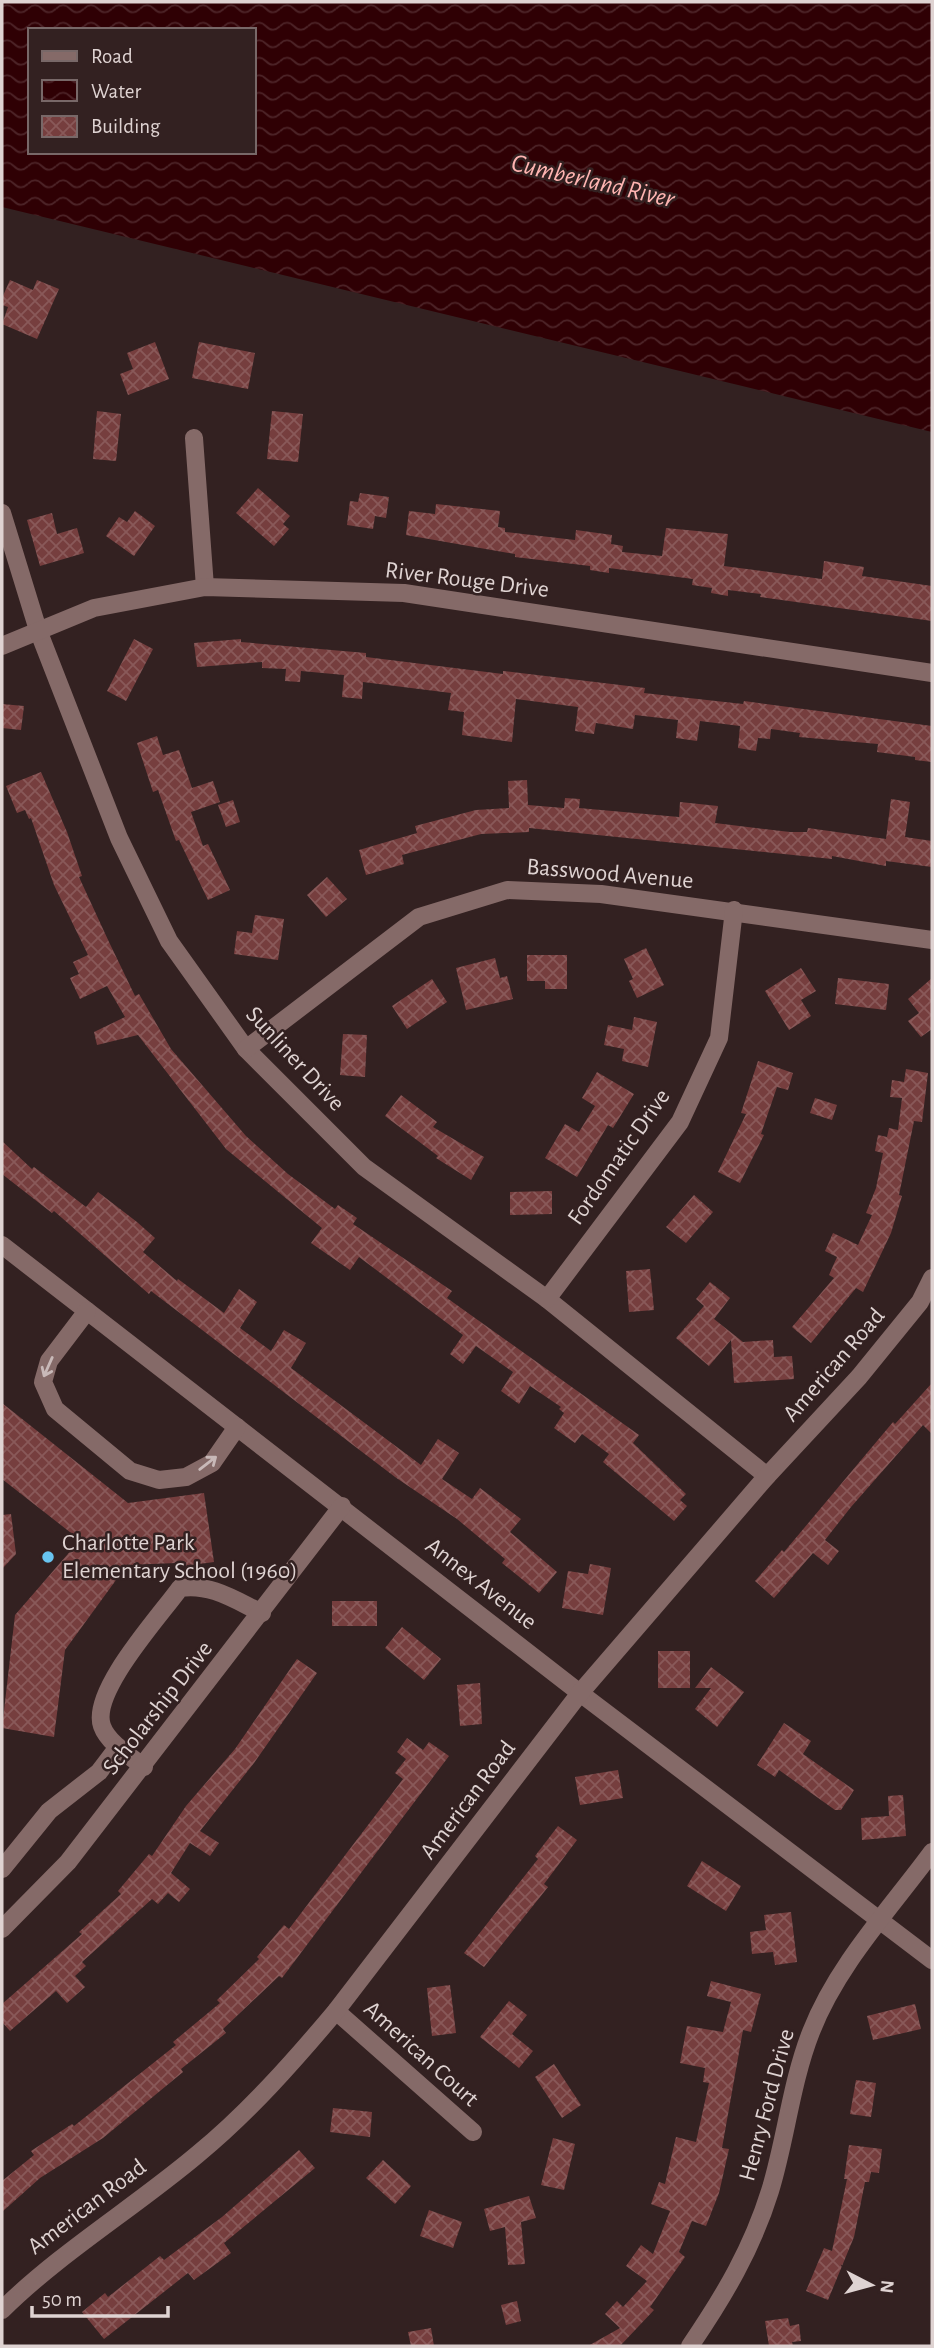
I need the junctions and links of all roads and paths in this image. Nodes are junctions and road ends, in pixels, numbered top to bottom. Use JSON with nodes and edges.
{"nodes":[{"id":1,"x":194,"y":438,"type":"dead end"},
{"id":2,"x":2,"y":513,"type":"edge"},
{"id":3,"x":205,"y":587,"type":"junction"},
{"id":4,"x":38,"y":630,"type":"junction"},
{"id":5,"x":2,"y":646,"type":"edge"},
{"id":6,"x":932,"y":673,"type":"edge"},
{"id":7,"x":734,"y":910,"type":"junction"},
{"id":8,"x":932,"y":940,"type":"edge"},
{"id":9,"x":246,"y":1049,"type":"junction"},
{"id":10,"x":2,"y":1245,"type":"edge"},
{"id":11,"x":932,"y":1278,"type":"edge"},
{"id":12,"x":547,"y":1299,"type":"junction"},
{"id":13,"x":87,"y":1311,"type":"junction"},
{"id":14,"x":237,"y":1427,"type":"junction"},
{"id":15,"x":767,"y":1476,"type":"junction"},
{"id":16,"x":342,"y":1506,"type":"junction"},
{"id":17,"x":262,"y":1612,"type":"junction"},
{"id":18,"x":580,"y":1693,"type":"junction"},
{"id":19,"x":118,"y":1746,"type":"junction"},
{"id":20,"x":144,"y":1766,"type":"junction"},
{"id":21,"x":932,"y":1852,"type":"edge"},
{"id":22,"x":2,"y":1868,"type":"edge"},
{"id":23,"x":881,"y":1920,"type":"junction"},
{"id":24,"x":3,"y":1925,"type":"edge"},
{"id":25,"x":932,"y":1960,"type":"edge"},
{"id":26,"x":336,"y":2011,"type":"junction"},
{"id":27,"x":473,"y":2132,"type":"dead end"},
{"id":28,"x":2,"y":2310,"type":"edge"},
{"id":29,"x":691,"y":2346,"type":"edge"}],
"edges":[{"from":1,"to":3,"type":"street"},
{"from":2,"to":4,"type":"street","name":"Sunliner Drive"},
{"from":3,"to":4,"type":"street","name":"River Rouge Drive"},
{"from":3,"to":6,"type":"street","name":"River Rouge Drive"},
{"from":4,"to":5,"type":"street","name":"River Rouge Drive"},
{"from":4,"to":9,"type":"street","name":"Sunliner Drive"},
{"from":7,"to":8,"type":"street","name":"Basswood Avenue"},
{"from":7,"to":9,"type":"street","name":"Basswood Avenue"},
{"from":7,"to":12,"type":"street","name":"Fordomatic Drive"},
{"from":9,"to":12,"type":"street","name":"Sunliner Drive"},
{"from":10,"to":13,"type":"street","name":"Annex Avenue"},
{"from":11,"to":15,"type":"street","name":"American Road"},
{"from":12,"to":15,"type":"street","name":"Sunliner Drive"},
{"from":13,"to":14,"type":"street","name":"Annex Avenue"},
{"from":13,"to":14,"type":"street","one_way":true},
{"from":14,"to":16,"type":"street","name":"Annex Avenue"},
{"from":15,"to":18,"type":"street","name":"American Road"},
{"from":16,"to":17,"type":"street","name":"Scholarship Drive"},
{"from":16,"to":18,"type":"street","name":"Annex Avenue"},
{"from":17,"to":19,"type":"street"},
{"from":17,"to":20,"type":"street","name":"Scholarship Drive"},
{"from":18,"to":23,"type":"street","name":"Annex Avenue"},
{"from":18,"to":26,"type":"street","name":"American Road"},
{"from":19,"to":20,"type":"street"},
{"from":19,"to":22,"type":"street"},
{"from":20,"to":24,"type":"street","name":"Scholarship Drive"},
{"from":21,"to":23,"type":"street","name":"Henry Ford Drive"},
{"from":23,"to":25,"type":"street","name":"Annex Avenue"},
{"from":23,"to":29,"type":"street","name":"Henry Ford Drive"},
{"from":26,"to":27,"type":"street","name":"American Court"},
{"from":26,"to":28,"type":"street","name":"American Road"}]}
